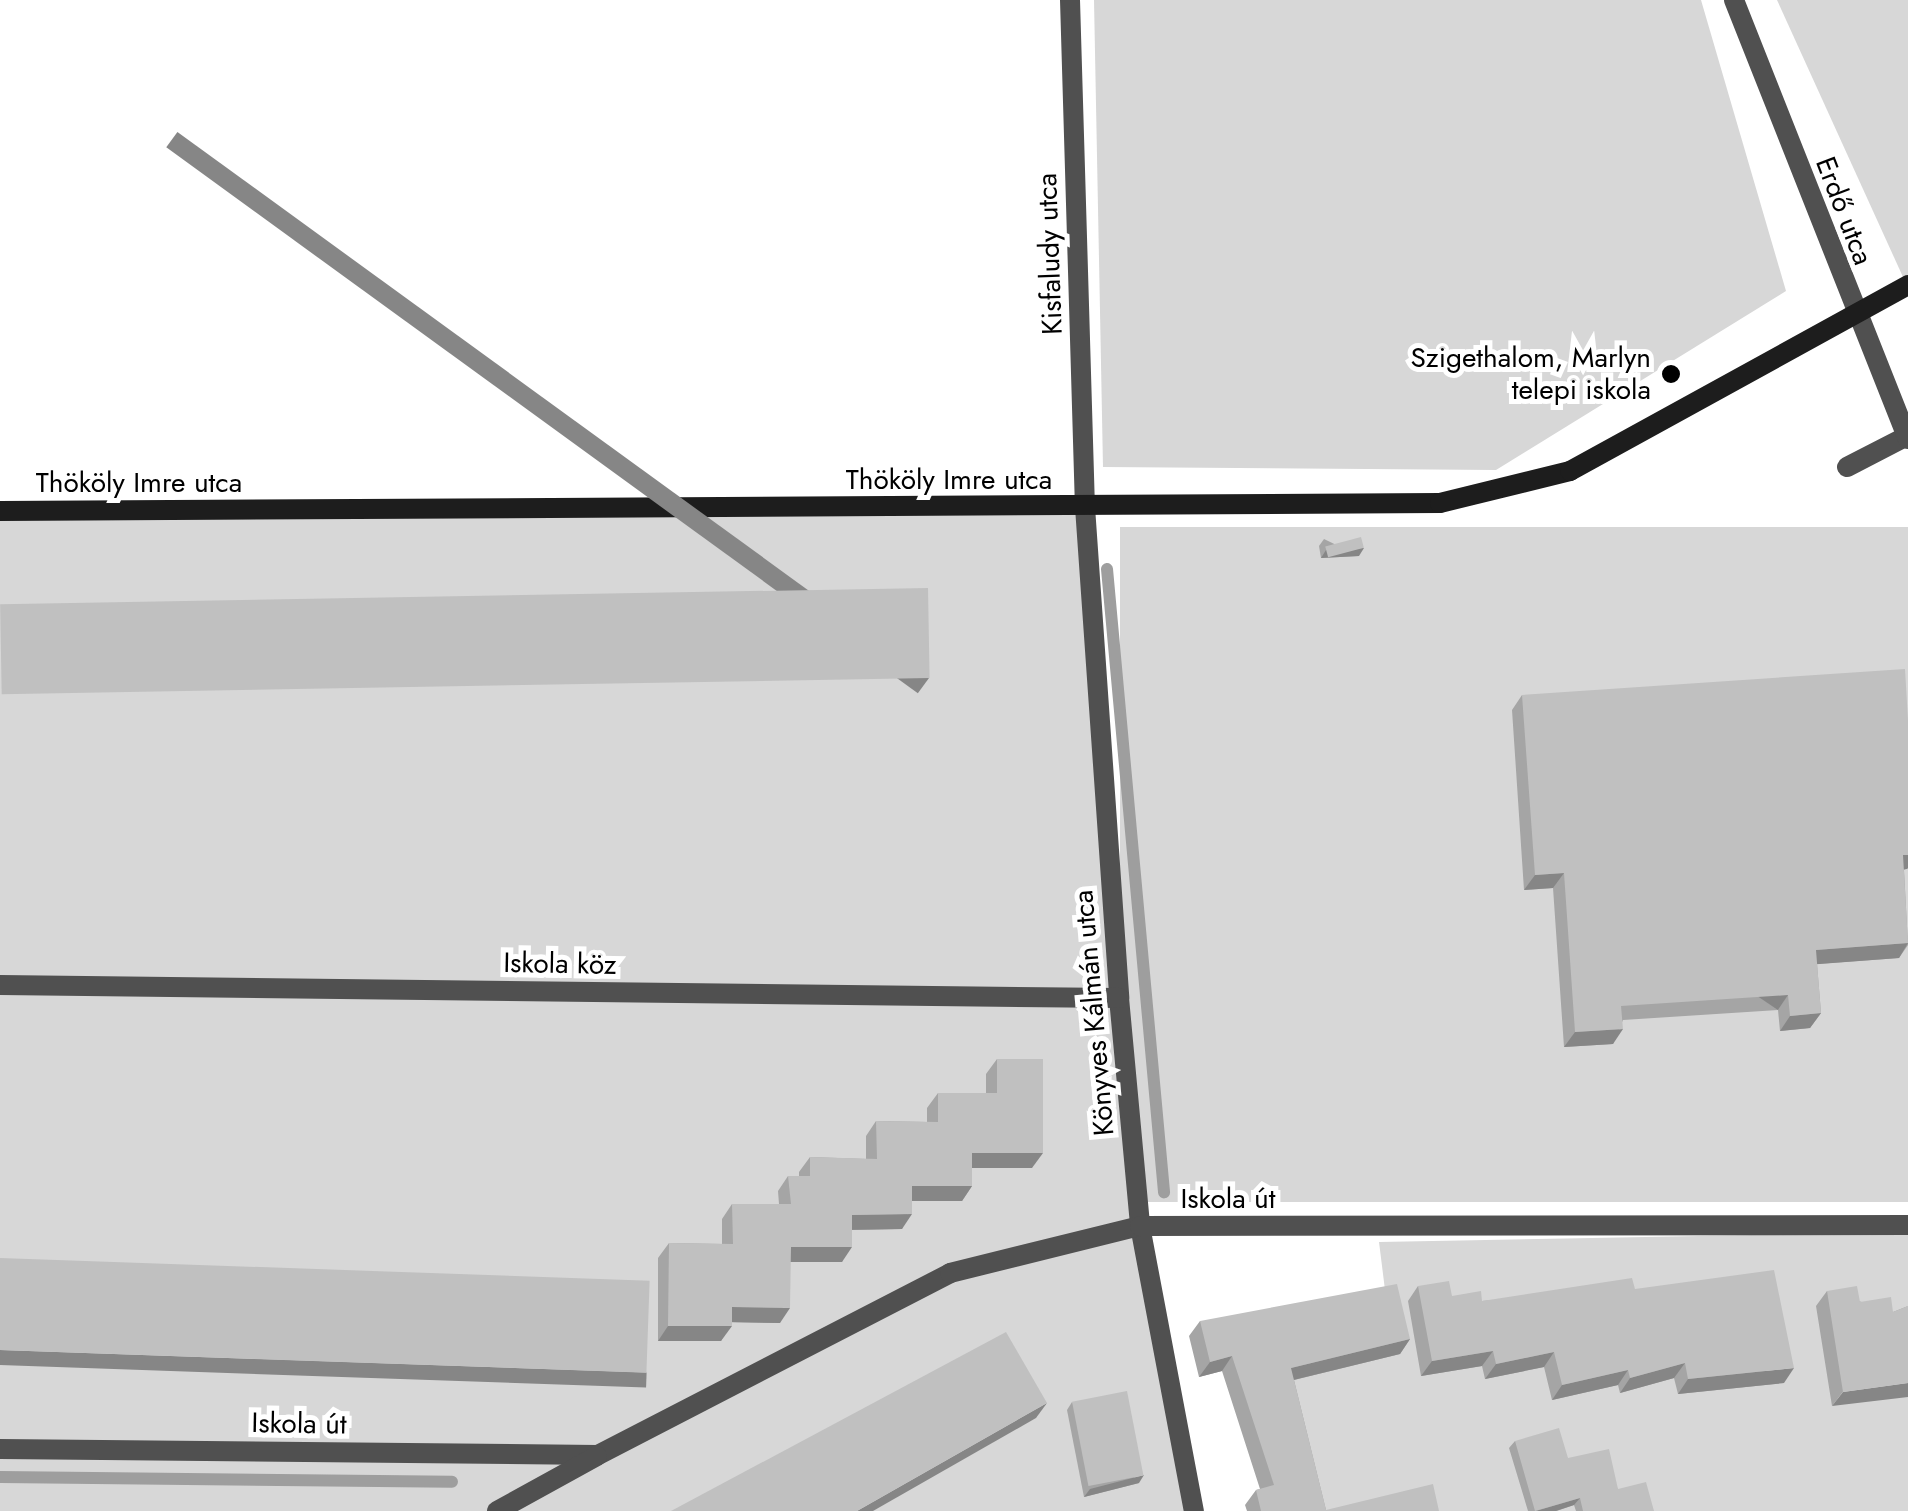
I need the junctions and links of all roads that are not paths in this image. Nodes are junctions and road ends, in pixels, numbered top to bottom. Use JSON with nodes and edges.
{"nodes":[{"id":1,"x":1070,"y":0,"type":"edge"},
{"id":2,"x":1734,"y":0,"type":"edge"},
{"id":3,"x":1908,"y":285,"type":"edge"},
{"id":4,"x":1854,"y":315,"type":"junction"},
{"id":5,"x":1907,"y":437,"type":"edge"},
{"id":6,"x":1847,"y":467,"type":"dead end"},
{"id":7,"x":1085,"y":507,"type":"junction"},
{"id":8,"x":0,"y":511,"type":"edge"},
{"id":9,"x":0,"y":985,"type":"edge"},
{"id":10,"x":1119,"y":998,"type":"junction"},
{"id":11,"x":1140,"y":1226,"type":"junction"},
{"id":12,"x":1908,"y":1226,"type":"edge"},
{"id":13,"x":0,"y":1448,"type":"edge"},
{"id":14,"x":598,"y":1454,"type":"junction"},
{"id":15,"x":497,"y":1511,"type":"edge"},
{"id":16,"x":1194,"y":1511,"type":"edge"}],
"edges":[{"from":1,"to":7,"type":"street","name":"Kisfaludy utca"},
{"from":2,"to":4,"type":"street","name":"Erdő utca"},
{"from":3,"to":4,"type":"street","name":"Thököly Imre utca"},
{"from":4,"to":5,"type":"street","name":"Erdő utca"},
{"from":4,"to":7,"type":"street","name":"Thököly Imre utca"},
{"from":5,"to":6,"type":"street"},
{"from":7,"to":8,"type":"street","name":"Thököly Imre utca"},
{"from":7,"to":10,"type":"street","name":"Könyves Kálmán utca"},
{"from":9,"to":10,"type":"street","name":"Iskola köz"},
{"from":10,"to":11,"type":"street","name":"Könyves Kálmán utca"},
{"from":11,"to":12,"type":"street","name":"Iskola út"},
{"from":11,"to":14,"type":"street","name":"Iskola út"},
{"from":11,"to":16,"type":"street","name":"Könyves Kálmán utca"},
{"from":13,"to":14,"type":"street","name":"Iskola út"},
{"from":14,"to":15,"type":"street","name":"Iskola út"}]}
